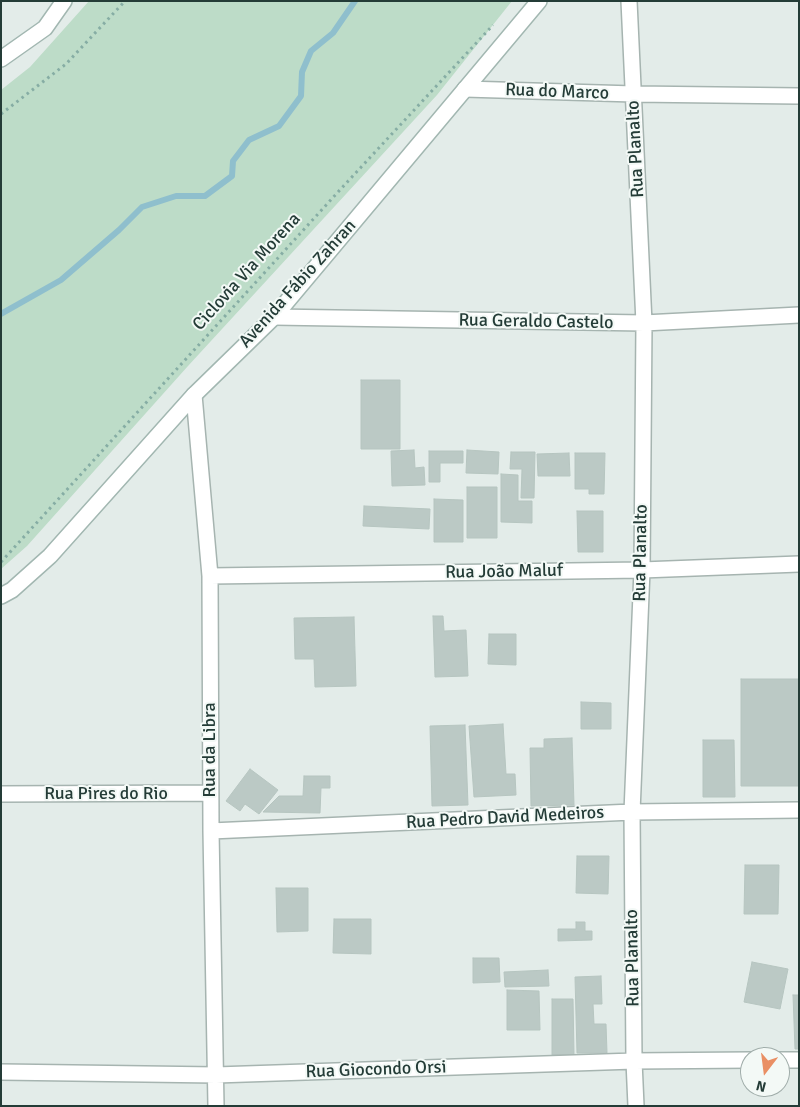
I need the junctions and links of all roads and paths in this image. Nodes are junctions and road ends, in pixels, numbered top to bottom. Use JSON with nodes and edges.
{"nodes":[{"id":1,"x":64,"y":1,"type":"edge"},
{"id":2,"x":125,"y":1,"type":"edge"},
{"id":3,"x":539,"y":1,"type":"edge"},
{"id":4,"x":630,"y":1,"type":"edge"},
{"id":5,"x":499,"y":19,"type":"dead end"},
{"id":6,"x":1,"y":59,"type":"edge"},
{"id":7,"x":465,"y":89,"type":"junction"},
{"id":8,"x":634,"y":94,"type":"junction"},
{"id":9,"x":799,"y":96,"type":"edge"},
{"id":10,"x":1,"y":114,"type":"edge"},
{"id":11,"x":799,"y":315,"type":"edge"},
{"id":12,"x":274,"y":317,"type":"junction"},
{"id":13,"x":644,"y":323,"type":"junction"},
{"id":14,"x":194,"y":395,"type":"junction"},
{"id":15,"x":1,"y":562,"type":"edge"},
{"id":16,"x":799,"y":564,"type":"edge"},
{"id":17,"x":642,"y":570,"type":"junction"},
{"id":18,"x":210,"y":576,"type":"junction"},
{"id":19,"x":1,"y":596,"type":"edge"},
{"id":20,"x":210,"y":793,"type":"junction"},
{"id":21,"x":1,"y":794,"type":"edge"},
{"id":22,"x":799,"y":810,"type":"edge"},
{"id":23,"x":632,"y":812,"type":"junction"},
{"id":24,"x":211,"y":831,"type":"junction"},
{"id":25,"x":740,"y":1060,"type":"edge"},
{"id":26,"x":634,"y":1061,"type":"junction"},
{"id":27,"x":1,"y":1072,"type":"edge"},
{"id":28,"x":216,"y":1075,"type":"junction"},
{"id":29,"x":216,"y":1106,"type":"edge"},
{"id":30,"x":636,"y":1106,"type":"edge"}],
"edges":[{"from":1,"to":6,"type":"street"},
{"from":2,"to":10,"type":"path"},
{"from":3,"to":7,"type":"street","name":"Avenida Fábio Zahran"},
{"from":4,"to":8,"type":"street","name":"Rua Planalto"},
{"from":5,"to":15,"type":"path","name":"Ciclovia Via Morena"},
{"from":7,"to":8,"type":"street","name":"Rua do Marco"},
{"from":7,"to":12,"type":"street","name":"Avenida Fábio Zahran"},
{"from":8,"to":9,"type":"street","name":"Rua do Marco"},
{"from":8,"to":13,"type":"street","name":"Rua Planalto"},
{"from":11,"to":13,"type":"street","name":"Rua Geraldo Castelo"},
{"from":12,"to":13,"type":"street","name":"Rua Geraldo Castelo"},
{"from":12,"to":14,"type":"street","name":"Avenida Fábio Zahran"},
{"from":13,"to":17,"type":"street","name":"Rua Planalto"},
{"from":14,"to":18,"type":"street","name":"Rua da Libra"},
{"from":14,"to":19,"type":"street","name":"Avenida Fábio Zahran"},
{"from":16,"to":17,"type":"street","name":"Rua João Maluf"},
{"from":17,"to":18,"type":"street","name":"Rua João Maluf"},
{"from":17,"to":23,"type":"street","name":"Rua Planalto"},
{"from":18,"to":20,"type":"street","name":"Rua da Libra"},
{"from":20,"to":21,"type":"street","name":"Rua Pires do Rio"},
{"from":20,"to":24,"type":"street","name":"Rua da Libra"},
{"from":22,"to":23,"type":"street","name":"Rua Pedro David Medeiros"},
{"from":23,"to":24,"type":"street","name":"Rua Pedro David Medeiros"},
{"from":23,"to":26,"type":"street","name":"Rua Planalto"},
{"from":24,"to":28,"type":"street","name":"Rua da Libra"},
{"from":25,"to":26,"type":"street","name":"Rua Giocondo Orsi"},
{"from":26,"to":28,"type":"street","name":"Rua Giocondo Orsi"},
{"from":26,"to":30,"type":"street","name":"Rua Planalto"},
{"from":27,"to":28,"type":"street","name":"Rua Giocondo Orsi"},
{"from":28,"to":29,"type":"street","name":"Rua da Libra"}]}
